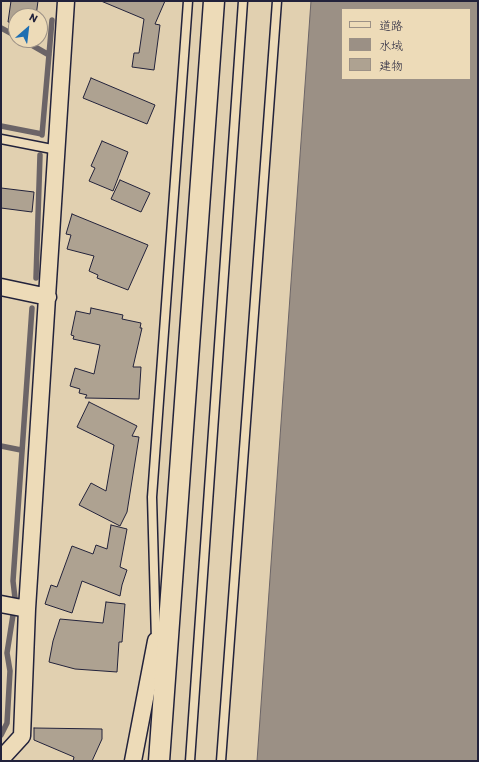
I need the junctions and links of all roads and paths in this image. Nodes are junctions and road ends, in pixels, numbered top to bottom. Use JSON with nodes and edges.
{"nodes":[{"id":1,"x":66,"y":1,"type":"edge"},
{"id":2,"x":188,"y":1,"type":"edge"},
{"id":3,"x":214,"y":1,"type":"edge"},
{"id":4,"x":243,"y":1,"type":"edge"},
{"id":5,"x":277,"y":1,"type":"edge"},
{"id":6,"x":1,"y":139,"type":"edge"},
{"id":7,"x":57,"y":150,"type":"junction"},
{"id":8,"x":1,"y":287,"type":"edge"},
{"id":9,"x":48,"y":296,"type":"junction"},
{"id":10,"x":1,"y":604,"type":"edge"},
{"id":11,"x":27,"y":609,"type":"junction"},
{"id":12,"x":162,"y":640,"type":"junction"},
{"id":13,"x":1,"y":759,"type":"edge"},
{"id":14,"x":133,"y":761,"type":"edge"},
{"id":15,"x":159,"y":761,"type":"edge"},
{"id":16,"x":190,"y":761,"type":"edge"},
{"id":17,"x":221,"y":761,"type":"edge"}],
"edges":[{"from":1,"to":7,"type":"street"},
{"from":2,"to":12,"type":"lane"},
{"from":3,"to":12,"type":"street"},
{"from":4,"to":16,"type":"lane"},
{"from":5,"to":17,"type":"lane"},
{"from":6,"to":7,"type":"lane"},
{"from":7,"to":9,"type":"street"},
{"from":8,"to":9,"type":"street"},
{"from":9,"to":11,"type":"street"},
{"from":10,"to":11,"type":"street"},
{"from":11,"to":13,"type":"street"},
{"from":12,"to":14,"type":"street"},
{"from":12,"to":15,"type":"street"}]}
